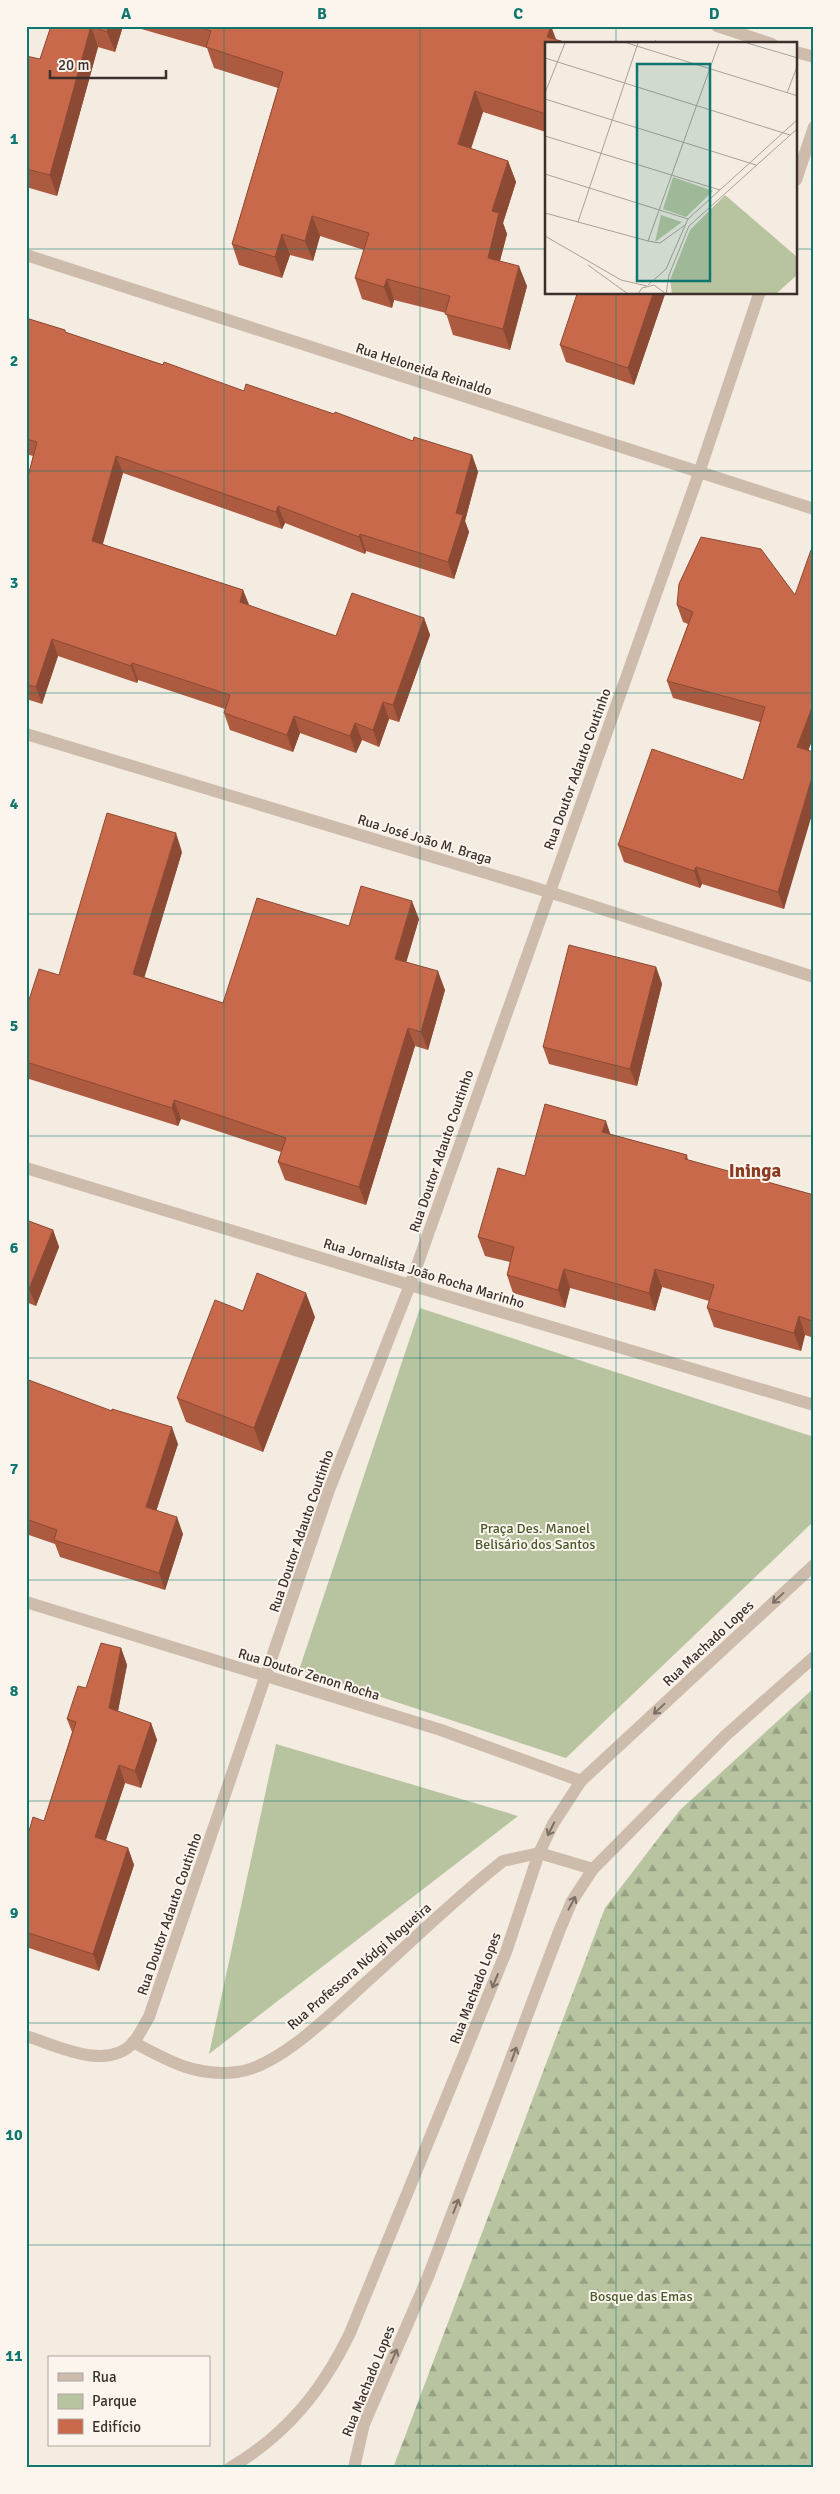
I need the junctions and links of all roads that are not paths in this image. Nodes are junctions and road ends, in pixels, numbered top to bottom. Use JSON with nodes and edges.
{"nodes":[{"id":1,"x":717,"y":26,"type":"edge"},
{"id":2,"x":766,"y":42,"type":"edge"},
{"id":3,"x":798,"y":53,"type":"edge"},
{"id":4,"x":814,"y":57,"type":"edge"},
{"id":5,"x":814,"y":127,"type":"edge"},
{"id":6,"x":798,"y":174,"type":"edge"},
{"id":7,"x":26,"y":255,"type":"edge"},
{"id":8,"x":759,"y":295,"type":"edge"},
{"id":9,"x":699,"y":474,"type":"junction"},
{"id":10,"x":814,"y":509,"type":"edge"},
{"id":11,"x":26,"y":734,"type":"edge"},
{"id":12,"x":549,"y":892,"type":"junction"},
{"id":13,"x":814,"y":977,"type":"edge"},
{"id":14,"x":26,"y":1168,"type":"edge"},
{"id":15,"x":410,"y":1285,"type":"junction"},
{"id":16,"x":814,"y":1405,"type":"edge"},
{"id":17,"x":814,"y":1565,"type":"edge"},
{"id":18,"x":26,"y":1602,"type":"edge"},
{"id":19,"x":814,"y":1657,"type":"edge"},
{"id":20,"x":267,"y":1677,"type":"junction"},
{"id":21,"x":581,"y":1781,"type":"junction"},
{"id":22,"x":539,"y":1853,"type":"junction"},
{"id":23,"x":593,"y":1869,"type":"junction"},
{"id":24,"x":26,"y":2036,"type":"edge"},
{"id":25,"x":133,"y":2042,"type":"junction"},
{"id":26,"x":230,"y":2468,"type":"edge"},
{"id":27,"x":354,"y":2468,"type":"edge"}],
"edges":[{"from":1,"to":2,"type":"street"},
{"from":3,"to":4,"type":"street"},
{"from":5,"to":6,"type":"street"},
{"from":7,"to":9,"type":"street","name":"Rua Heloneida Reinaldo"},
{"from":8,"to":9,"type":"street","name":"Rua Doutor Adauto Coutinho"},
{"from":9,"to":10,"type":"street","name":"Rua Heloneida Reinaldo"},
{"from":9,"to":12,"type":"street","name":"Rua Doutor Adauto Coutinho"},
{"from":11,"to":12,"type":"street","name":"Rua José João M. Braga"},
{"from":12,"to":13,"type":"street","name":"Rua José João M. Braga"},
{"from":12,"to":15,"type":"street","name":"Rua Doutor Adauto Coutinho"},
{"from":14,"to":15,"type":"street","name":"Rua Jornalista João Rocha Marinho"},
{"from":15,"to":16,"type":"street","name":"Rua Jornalista João Rocha Marinho"},
{"from":15,"to":20,"type":"street","name":"Rua Doutor Adauto Coutinho"},
{"from":17,"to":21,"type":"street","name":"Rua Machado Lopes","one_way":true},
{"from":18,"to":20,"type":"street","name":"Rua Doutor Zenon Rocha"},
{"from":19,"to":23,"type":"street","name":"Rua Machado Lopes"},
{"from":20,"to":21,"type":"street","name":"Rua Doutor Zenon Rocha"},
{"from":20,"to":25,"type":"street","name":"Rua Doutor Adauto Coutinho"},
{"from":21,"to":22,"type":"street","name":"Rua Machado Lopes","one_way":true},
{"from":22,"to":23,"type":"street"},
{"from":22,"to":25,"type":"street","name":"Rua Professora Nódgi Nogueira"},
{"from":22,"to":26,"type":"street","name":"Rua Machado Lopes","one_way":true},
{"from":27,"to":23,"type":"street","name":"Rua Machado Lopes","one_way":true},
{"from":24,"to":25,"type":"street"}]}
